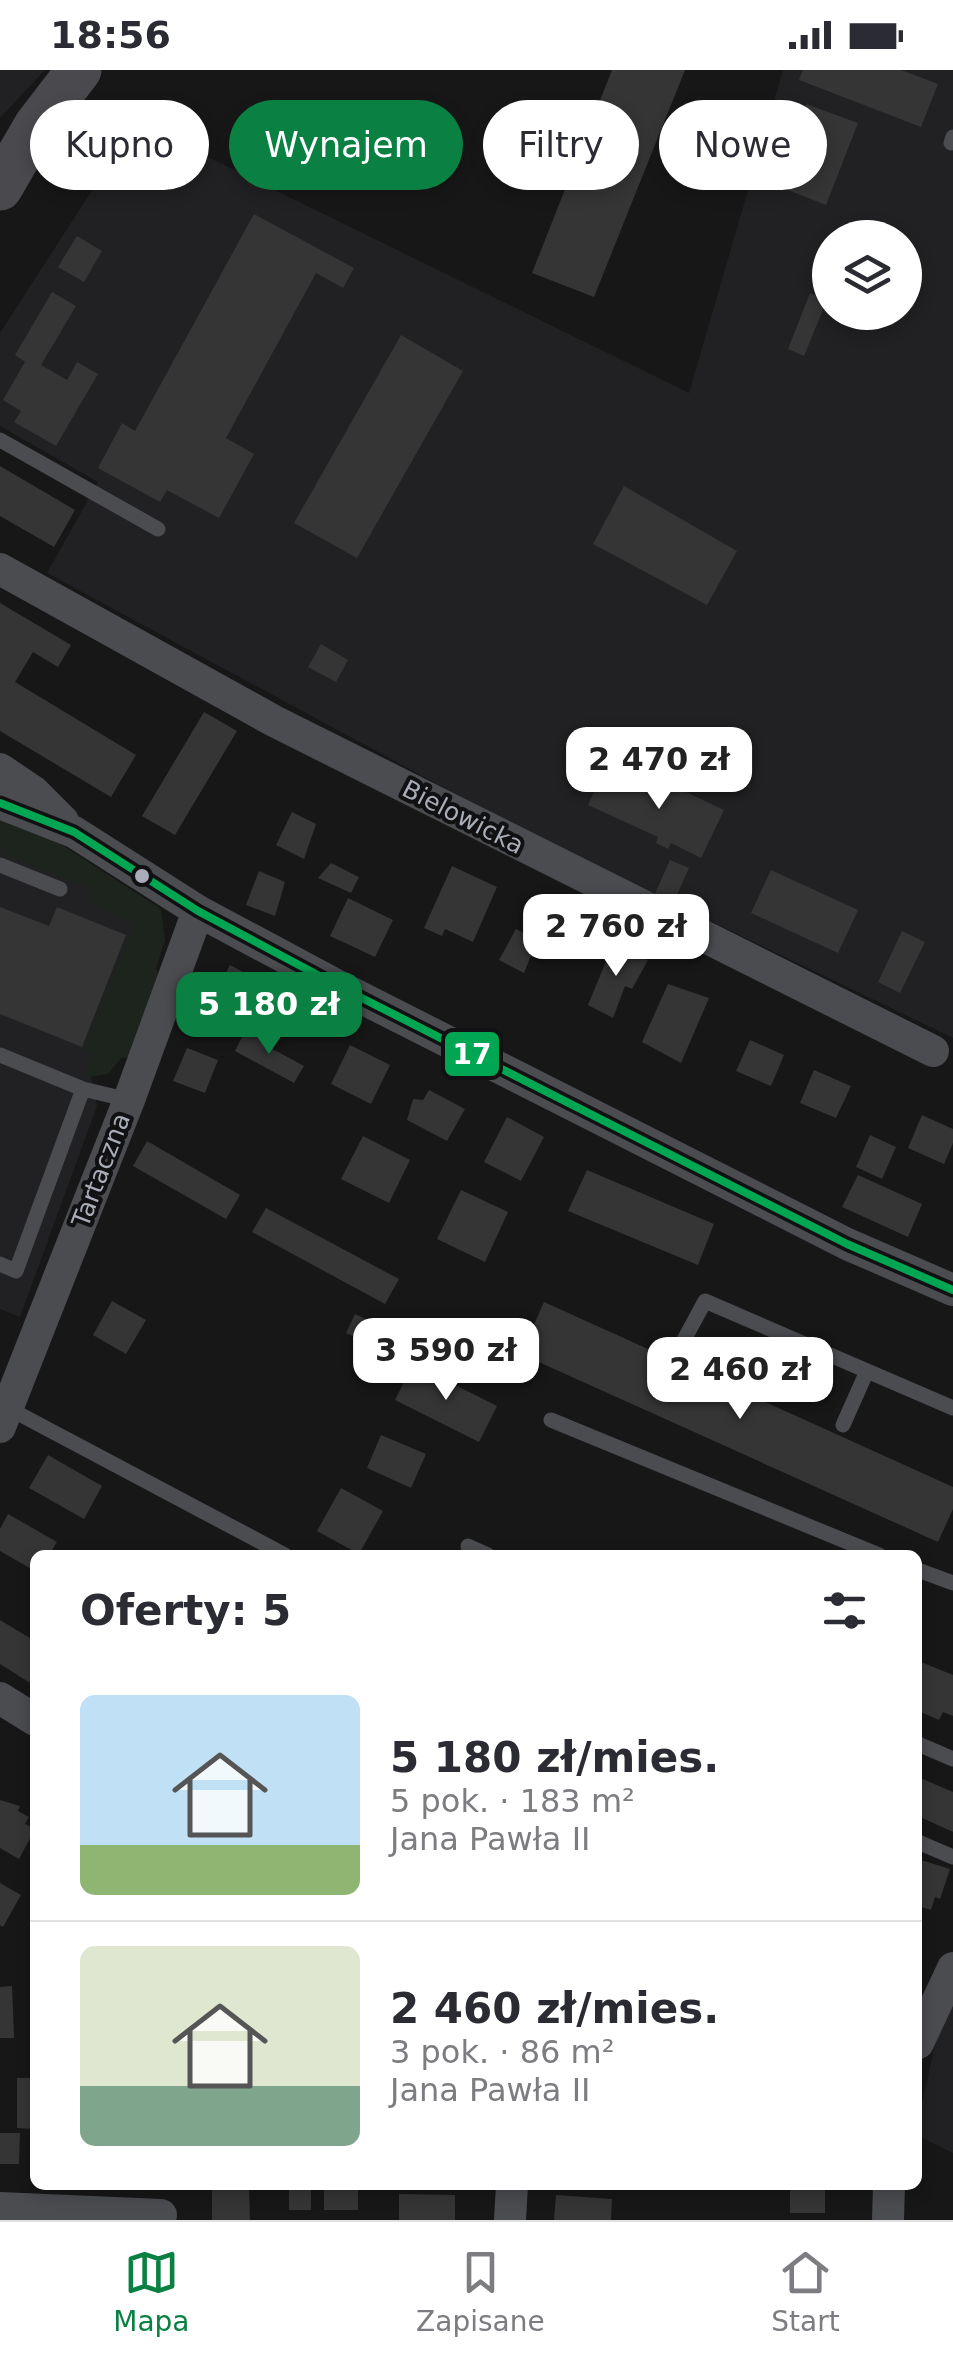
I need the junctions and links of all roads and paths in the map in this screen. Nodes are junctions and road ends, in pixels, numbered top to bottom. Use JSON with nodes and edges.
{"nodes":[{"id":1,"x":79,"y":70,"type":"edge"},
{"id":2,"x":0,"y":188,"type":"edge"},
{"id":3,"x":0,"y":440,"type":"edge"},
{"id":4,"x":158,"y":529,"type":"dead end"},
{"id":5,"x":0,"y":569,"type":"edge"},
{"id":6,"x":0,"y":769,"type":"edge"},
{"id":7,"x":0,"y":803,"type":"edge"},
{"id":8,"x":74,"y":832,"type":"junction"},
{"id":9,"x":0,"y":865,"type":"edge"},
{"id":10,"x":60,"y":889,"type":"dead end"},
{"id":11,"x":198,"y":911,"type":"junction"},
{"id":12,"x":0,"y":1055,"type":"edge"},
{"id":13,"x":943,"y":1056,"type":"edge"},
{"id":14,"x":83,"y":1089,"type":"junction"},
{"id":15,"x":129,"y":1100,"type":"junction"},
{"id":16,"x":0,"y":1264,"type":"edge"},
{"id":17,"x":953,"y":1290,"type":"edge"},
{"id":18,"x":678,"y":1352,"type":"dead end"},
{"id":19,"x":867,"y":1371,"type":"junction"},
{"id":20,"x":953,"y":1408,"type":"edge"},
{"id":21,"x":4,"y":1418,"type":"edge"},
{"id":22,"x":550,"y":1420,"type":"dead end"},
{"id":23,"x":842,"y":1425,"type":"dead end"},
{"id":24,"x":468,"y":1546,"type":"dead end"},
{"id":25,"x":275,"y":1550,"type":"edge"},
{"id":26,"x":477,"y":1550,"type":"edge"},
{"id":27,"x":867,"y":1550,"type":"edge"},
{"id":28,"x":922,"y":1571,"type":"edge"},
{"id":29,"x":953,"y":1583,"type":"edge"},
{"id":30,"x":0,"y":1698,"type":"edge"},
{"id":31,"x":30,"y":1717,"type":"edge"},
{"id":32,"x":922,"y":1746,"type":"edge"},
{"id":33,"x":953,"y":1759,"type":"edge"},
{"id":34,"x":922,"y":1844,"type":"edge"},
{"id":35,"x":953,"y":1856,"type":"edge"},
{"id":36,"x":953,"y":1968,"type":"edge"},
{"id":37,"x":922,"y":2035,"type":"edge"},
{"id":38,"x":512,"y":2190,"type":"edge"},
{"id":39,"x":889,"y":2190,"type":"edge"},
{"id":40,"x":163,"y":2207,"type":"edge"},
{"id":41,"x":0,"y":2208,"type":"edge"},
{"id":42,"x":510,"y":2220,"type":"edge"},
{"id":43,"x":888,"y":2220,"type":"edge"}],
"edges":[{"from":1,"to":2,"type":"street"},
{"from":3,"to":4,"type":"lane"},
{"from":5,"to":13,"type":"street","name":"Bielowicka"},
{"from":6,"to":8,"type":"street"},
{"from":7,"to":8,"type":"street"},
{"from":8,"to":11,"type":"street"},
{"from":9,"to":10,"type":"lane"},
{"from":11,"to":15,"type":"street","name":"Tartaczna"},
{"from":11,"to":17,"type":"street"},
{"from":12,"to":14,"type":"lane"},
{"from":14,"to":15,"type":"lane"},
{"from":14,"to":16,"type":"lane"},
{"from":15,"to":21,"type":"street","name":"Tartaczna"},
{"from":18,"to":19,"type":"lane"},
{"from":19,"to":20,"type":"lane"},
{"from":19,"to":23,"type":"lane"},
{"from":21,"to":25,"type":"lane"},
{"from":22,"to":27,"type":"lane"},
{"from":24,"to":26,"type":"lane"},
{"from":28,"to":29,"type":"lane"},
{"from":30,"to":31,"type":"street"},
{"from":32,"to":33,"type":"lane"},
{"from":34,"to":35,"type":"lane"},
{"from":36,"to":37,"type":"street"},
{"from":38,"to":42,"type":"street"},
{"from":39,"to":43,"type":"street"},
{"from":40,"to":41,"type":"street"}]}
